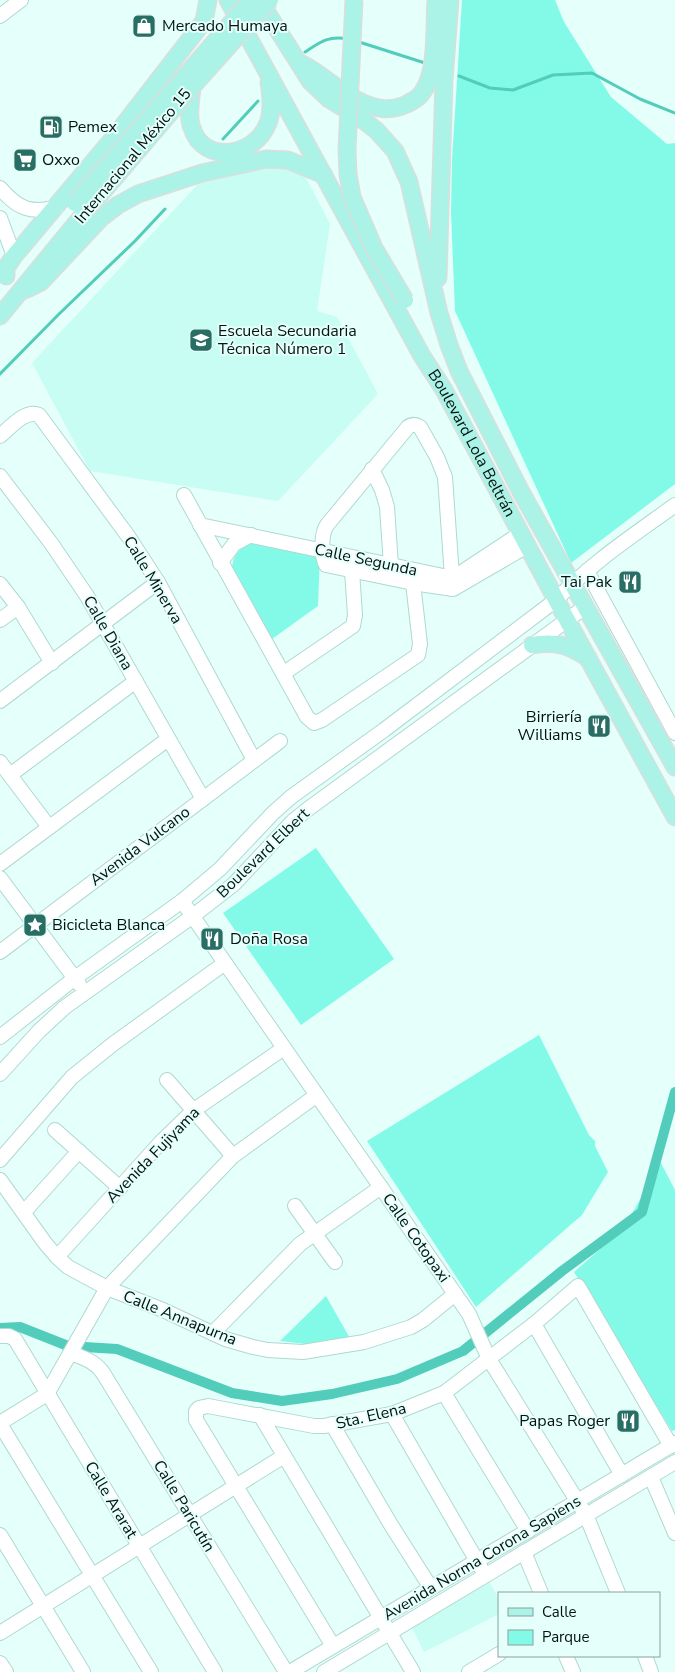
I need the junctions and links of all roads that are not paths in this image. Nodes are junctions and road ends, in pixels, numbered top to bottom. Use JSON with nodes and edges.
{"nodes":[{"id":1,"x":21,"y":0,"type":"edge"},
{"id":2,"x":208,"y":0,"type":"edge"},
{"id":3,"x":228,"y":0,"type":"edge"},
{"id":4,"x":251,"y":0,"type":"edge"},
{"id":5,"x":259,"y":0,"type":"edge"},
{"id":6,"x":270,"y":0,"type":"edge"},
{"id":7,"x":354,"y":0,"type":"edge"},
{"id":8,"x":436,"y":0,"type":"edge"},
{"id":9,"x":450,"y":0,"type":"edge"},
{"id":10,"x":0,"y":16,"type":"edge"},
{"id":11,"x":296,"y":61,"type":"junction"},
{"id":12,"x":268,"y":72,"type":"junction"},
{"id":13,"x":192,"y":86,"type":"junction"},
{"id":14,"x":324,"y":175,"type":"junction"},
{"id":15,"x":0,"y":188,"type":"edge"},
{"id":16,"x":57,"y":207,"type":"junction"},
{"id":17,"x":81,"y":207,"type":"junction"},
{"id":18,"x":0,"y":218,"type":"edge"},
{"id":19,"x":14,"y":256,"type":"junction"},
{"id":20,"x":3,"y":279,"type":"edge"},
{"id":21,"x":21,"y":291,"type":"junction"},
{"id":22,"x":439,"y":313,"type":"junction"},
{"id":23,"x":0,"y":316,"type":"edge"},
{"id":24,"x":444,"y":390,"type":"junction"},
{"id":25,"x":0,"y":436,"type":"edge"},
{"id":26,"x":372,"y":469,"type":"junction"},
{"id":27,"x":0,"y":476,"type":"edge"},
{"id":28,"x":184,"y":495,"type":"dead end"},
{"id":29,"x":675,"y":505,"type":"edge"},
{"id":30,"x":200,"y":525,"type":"junction"},
{"id":31,"x":251,"y":535,"type":"junction"},
{"id":32,"x":524,"y":540,"type":"junction"},
{"id":33,"x":324,"y":551,"type":"junction"},
{"id":34,"x":220,"y":563,"type":"junction"},
{"id":35,"x":391,"y":566,"type":"junction"},
{"id":36,"x":352,"y":571,"type":"junction"},
{"id":37,"x":587,"y":571,"type":"junction"},
{"id":38,"x":452,"y":577,"type":"junction"},
{"id":39,"x":158,"y":582,"type":"junction"},
{"id":40,"x":413,"y":583,"type":"junction"},
{"id":41,"x":0,"y":584,"type":"edge"},
{"id":42,"x":572,"y":584,"type":"junction"},
{"id":43,"x":556,"y":600,"type":"junction"},
{"id":44,"x":18,"y":607,"type":"junction"},
{"id":45,"x":585,"y":607,"type":"junction"},
{"id":46,"x":0,"y":620,"type":"edge"},
{"id":47,"x":567,"y":620,"type":"junction"},
{"id":48,"x":104,"y":624,"type":"junction"},
{"id":49,"x":532,"y":645,"type":"junction"},
{"id":50,"x":589,"y":658,"type":"junction"},
{"id":51,"x":52,"y":663,"type":"junction"},
{"id":52,"x":284,"y":673,"type":"junction"},
{"id":53,"x":136,"y":681,"type":"junction"},
{"id":54,"x":0,"y":701,"type":"edge"},
{"id":55,"x":384,"y":730,"type":"junction"},
{"id":56,"x":675,"y":733,"type":"edge"},
{"id":57,"x":168,"y":739,"type":"junction"},
{"id":58,"x":280,"y":741,"type":"dead end"},
{"id":59,"x":396,"y":746,"type":"junction"},
{"id":60,"x":254,"y":760,"type":"junction"},
{"id":61,"x":0,"y":762,"type":"edge"},
{"id":62,"x":675,"y":767,"type":"edge"},
{"id":63,"x":10,"y":775,"type":"junction"},
{"id":64,"x":203,"y":799,"type":"junction"},
{"id":65,"x":675,"y":817,"type":"edge"},
{"id":66,"x":49,"y":827,"type":"junction"},
{"id":67,"x":0,"y":864,"type":"edge"},
{"id":68,"x":0,"y":878,"type":"edge"},
{"id":69,"x":182,"y":902,"type":"junction"},
{"id":70,"x":193,"y":916,"type":"junction"},
{"id":71,"x":36,"y":925,"type":"junction"},
{"id":72,"x":0,"y":952,"type":"edge"},
{"id":73,"x":225,"y":963,"type":"junction"},
{"id":74,"x":75,"y":978,"type":"junction"},
{"id":75,"x":85,"y":992,"type":"junction"},
{"id":76,"x":0,"y":1037,"type":"edge"},
{"id":77,"x":284,"y":1048,"type":"junction"},
{"id":78,"x":0,"y":1074,"type":"edge"},
{"id":79,"x":167,"y":1080,"type":"dead end"},
{"id":80,"x":317,"y":1095,"type":"junction"},
{"id":81,"x":194,"y":1110,"type":"junction"},
{"id":82,"x":55,"y":1130,"type":"dead end"},
{"id":83,"x":79,"y":1151,"type":"junction"},
{"id":84,"x":233,"y":1156,"type":"junction"},
{"id":85,"x":0,"y":1160,"type":"edge"},
{"id":86,"x":0,"y":1180,"type":"edge"},
{"id":87,"x":380,"y":1187,"type":"junction"},
{"id":88,"x":120,"y":1188,"type":"junction"},
{"id":89,"x":295,"y":1206,"type":"dead end"},
{"id":90,"x":24,"y":1212,"type":"junction"},
{"id":91,"x":314,"y":1233,"type":"junction"},
{"id":92,"x":57,"y":1257,"type":"junction"},
{"id":93,"x":335,"y":1262,"type":"dead end"},
{"id":94,"x":107,"y":1288,"type":"junction"},
{"id":95,"x":455,"y":1294,"type":"junction"},
{"id":96,"x":534,"y":1324,"type":"junction"},
{"id":97,"x":213,"y":1334,"type":"junction"},
{"id":98,"x":0,"y":1336,"type":"edge"},
{"id":99,"x":71,"y":1353,"type":"junction"},
{"id":100,"x":489,"y":1359,"type":"junction"},
{"id":101,"x":444,"y":1393,"type":"junction"},
{"id":102,"x":47,"y":1394,"type":"junction"},
{"id":103,"x":392,"y":1414,"type":"junction"},
{"id":104,"x":260,"y":1415,"type":"junction"},
{"id":105,"x":0,"y":1423,"type":"edge"},
{"id":106,"x":332,"y":1424,"type":"junction"},
{"id":107,"x":673,"y":1445,"type":"edge"},
{"id":108,"x":284,"y":1456,"type":"junction"},
{"id":109,"x":675,"y":1462,"type":"edge"},
{"id":110,"x":622,"y":1475,"type":"junction"},
{"id":111,"x":651,"y":1477,"type":"junction"},
{"id":112,"x":236,"y":1486,"type":"junction"},
{"id":113,"x":578,"y":1501,"type":"junction"},
{"id":114,"x":190,"y":1515,"type":"junction"},
{"id":115,"x":586,"y":1515,"type":"junction"},
{"id":116,"x":528,"y":1530,"type":"junction"},
{"id":117,"x":675,"y":1533,"type":"edge"},
{"id":118,"x":0,"y":1534,"type":"edge"},
{"id":119,"x":139,"y":1546,"type":"junction"},
{"id":120,"x":524,"y":1552,"type":"junction"},
{"id":121,"x":477,"y":1561,"type":"junction"},
{"id":122,"x":486,"y":1575,"type":"junction"},
{"id":123,"x":92,"y":1576,"type":"junction"},
{"id":124,"x":431,"y":1588,"type":"junction"},
{"id":125,"x":541,"y":1592,"type":"edge"},
{"id":126,"x":618,"y":1592,"type":"edge"},
{"id":127,"x":43,"y":1607,"type":"junction"},
{"id":128,"x":381,"y":1618,"type":"junction"},
{"id":129,"x":389,"y":1633,"type":"junction"},
{"id":130,"x":0,"y":1634,"type":"edge"},
{"id":131,"x":333,"y":1646,"type":"junction"},
{"id":132,"x":498,"y":1655,"type":"edge"},
{"id":133,"x":566,"y":1657,"type":"edge"},
{"id":134,"x":644,"y":1657,"type":"edge"},
{"id":135,"x":0,"y":1663,"type":"edge"},
{"id":136,"x":6,"y":1672,"type":"edge"},
{"id":137,"x":83,"y":1672,"type":"edge"},
{"id":138,"x":151,"y":1672,"type":"edge"},
{"id":139,"x":215,"y":1672,"type":"edge"},
{"id":140,"x":286,"y":1672,"type":"edge"},
{"id":141,"x":290,"y":1672,"type":"edge"},
{"id":142,"x":324,"y":1672,"type":"edge"},
{"id":143,"x":414,"y":1672,"type":"edge"},
{"id":144,"x":469,"y":1672,"type":"edge"},
{"id":145,"x":573,"y":1672,"type":"edge"},
{"id":146,"x":651,"y":1672,"type":"edge"}],
"edges":[{"from":1,"to":10,"type":"street"},
{"from":2,"to":16,"type":"main road"},
{"from":3,"to":12,"type":"main road","name":"Boulevard Lola Beltrán"},
{"from":4,"to":17,"type":"main road","name":"Internacional México 15","bridge":true},
{"from":5,"to":11,"type":"main road","name":"Boulevard Lola Beltrán"},
{"from":6,"to":13,"type":"main road","name":"Internacional México 15","bridge":true},
{"from":7,"to":24,"type":"main road","bridge":true},
{"from":8,"to":11,"type":"main road"},
{"from":9,"to":22,"type":"main road"},
{"from":11,"to":22,"type":"main road","name":"Boulevard Lola Beltrán"},
{"from":12,"to":13,"type":"main road"},
{"from":12,"to":14,"type":"main road","name":"Boulevard Lola Beltrán"},
{"from":13,"to":17,"type":"main road","name":"Internacional México 15","bridge":true},
{"from":14,"to":21,"type":"main road"},
{"from":14,"to":24,"type":"main road","name":"Boulevard Lola Beltrán"},
{"from":15,"to":16,"type":"street"},
{"from":16,"to":19,"type":"main road"},
{"from":17,"to":20,"type":"main road","name":"Internacional México 15"},
{"from":17,"to":21,"type":"main road","name":"Internacional México 15"},
{"from":18,"to":19,"type":"street"},
{"from":19,"to":20,"type":"main road"},
{"from":21,"to":23,"type":"main road","name":"Internacional México 15"},
{"from":22,"to":42,"type":"main road","name":"Boulevard Lola Beltrán"},
{"from":24,"to":32,"type":"main road","name":"Boulevard Lola Beltrán"},
{"from":25,"to":39,"type":"street","name":"Calle Minerva"},
{"from":26,"to":33,"type":"street"},
{"from":26,"to":35,"type":"street"},
{"from":26,"to":38,"type":"street"},
{"from":27,"to":48,"type":"street","name":"Calle Diana"},
{"from":28,"to":30,"type":"street"},
{"from":29,"to":37,"type":"street","name":"Boulevard Elbert"},
{"from":30,"to":31,"type":"street","name":"Calle Segunda"},
{"from":30,"to":34,"type":"street"},
{"from":31,"to":33,"type":"street","name":"Calle Segunda"},
{"from":31,"to":34,"type":"street"},
{"from":32,"to":38,"type":"street"},
{"from":32,"to":40,"type":"street","name":"Calle Segunda"},
{"from":32,"to":43,"type":"main road","name":"Boulevard Lola Beltrán"},
{"from":33,"to":35,"type":"street","name":"Calle Segunda"},
{"from":33,"to":36,"type":"street","name":"Calle Segunda"},
{"from":34,"to":52,"type":"street"},
{"from":35,"to":38,"type":"street","name":"Calle Segunda"},
{"from":36,"to":40,"type":"street","name":"Calle Segunda"},
{"from":36,"to":52,"type":"street"},
{"from":37,"to":42,"type":"street","name":"Boulevard Elbert"},
{"from":37,"to":56,"type":"street"},
{"from":39,"to":48,"type":"street"},
{"from":39,"to":60,"type":"street","name":"Calle Minerva"},
{"from":40,"to":52,"type":"street"},
{"from":41,"to":44,"type":"street"},
{"from":42,"to":43,"type":"street","name":"Boulevard Elbert"},
{"from":42,"to":45,"type":"main road","name":"Boulevard Lola Beltrán"},
{"from":43,"to":47,"type":"main road","name":"Boulevard Lola Beltrán"},
{"from":43,"to":55,"type":"street","name":"Boulevard Elbert"},
{"from":44,"to":46,"type":"street"},
{"from":44,"to":51,"type":"street"},
{"from":45,"to":47,"type":"street","name":"Boulevard Elbert"},
{"from":45,"to":62,"type":"main road","name":"Boulevard Lola Beltrán"},
{"from":47,"to":49,"type":"street","name":"Boulevard Elbert"},
{"from":47,"to":50,"type":"main road","name":"Boulevard Lola Beltrán"},
{"from":48,"to":51,"type":"street"},
{"from":48,"to":53,"type":"street","name":"Calle Diana"},
{"from":49,"to":50,"type":"main road"},
{"from":49,"to":59,"type":"street","name":"Boulevard Elbert"},
{"from":50,"to":65,"type":"main road","name":"Boulevard Lola Beltrán"},
{"from":51,"to":54,"type":"street"},
{"from":53,"to":57,"type":"street","name":"Calle Diana"},
{"from":53,"to":63,"type":"street"},
{"from":55,"to":59,"type":"street"},
{"from":55,"to":69,"type":"street","name":"Boulevard Elbert"},
{"from":57,"to":64,"type":"street","name":"Calle Diana"},
{"from":57,"to":66,"type":"street"},
{"from":58,"to":60,"type":"street","name":"Avenida Vulcano"},
{"from":59,"to":70,"type":"street","name":"Boulevard Elbert"},
{"from":60,"to":64,"type":"street","name":"Avenida Vulcano"},
{"from":61,"to":63,"type":"street"},
{"from":63,"to":66,"type":"street"},
{"from":64,"to":71,"type":"street","name":"Avenida Vulcano"},
{"from":66,"to":67,"type":"street"},
{"from":68,"to":71,"type":"street"},
{"from":69,"to":70,"type":"street","name":"Calle Cotopaxi"},
{"from":69,"to":74,"type":"street","name":"Boulevard Elbert"},
{"from":70,"to":73,"type":"street","name":"Calle Cotopaxi"},
{"from":70,"to":75,"type":"street","name":"Boulevard Elbert"},
{"from":71,"to":72,"type":"street","name":"Avenida Vulcano"},
{"from":71,"to":74,"type":"street"},
{"from":73,"to":77,"type":"street","name":"Calle Cotopaxi"},
{"from":73,"to":85,"type":"street"},
{"from":74,"to":75,"type":"street"},
{"from":74,"to":76,"type":"street","name":"Boulevard Elbert"},
{"from":75,"to":78,"type":"street","name":"Boulevard Elbert"},
{"from":77,"to":80,"type":"street","name":"Calle Cotopaxi"},
{"from":77,"to":81,"type":"street","name":"Avenida Fujiyama"},
{"from":79,"to":81,"type":"street"},
{"from":80,"to":84,"type":"street"},
{"from":80,"to":87,"type":"street","name":"Calle Cotopaxi"},
{"from":81,"to":84,"type":"street"},
{"from":81,"to":88,"type":"street","name":"Avenida Fujiyama"},
{"from":82,"to":83,"type":"street"},
{"from":83,"to":88,"type":"street"},
{"from":83,"to":90,"type":"street"},
{"from":84,"to":94,"type":"street"},
{"from":86,"to":90,"type":"street","name":"Calle Annapurna"},
{"from":87,"to":91,"type":"street"},
{"from":87,"to":95,"type":"street","name":"Calle Cotopaxi"},
{"from":88,"to":92,"type":"street","name":"Avenida Fujiyama"},
{"from":89,"to":91,"type":"street"},
{"from":90,"to":92,"type":"street","name":"Calle Annapurna"},
{"from":91,"to":93,"type":"street"},
{"from":91,"to":97,"type":"street"},
{"from":92,"to":94,"type":"street","name":"Calle Annapurna"},
{"from":94,"to":97,"type":"street","name":"Calle Annapurna"},
{"from":94,"to":99,"type":"street"},
{"from":95,"to":97,"type":"street","name":"Calle Annapurna"},
{"from":95,"to":100,"type":"street","name":"Calle Cotopaxi"},
{"from":96,"to":100,"type":"street","name":"Sta. Elena"},
{"from":96,"to":107,"type":"street","name":"Sta. Elena"},
{"from":96,"to":110,"type":"street"},
{"from":98,"to":102,"type":"street","name":"Calle Ararat"},
{"from":99,"to":102,"type":"street"},
{"from":99,"to":114,"type":"street","name":"Calle Paricutín"},
{"from":100,"to":101,"type":"street","name":"Sta. Elena"},
{"from":100,"to":113,"type":"street","name":"Calle Cotopaxi"},
{"from":101,"to":103,"type":"street","name":"Sta. Elena"},
{"from":101,"to":116,"type":"street"},
{"from":102,"to":105,"type":"street"},
{"from":102,"to":119,"type":"street","name":"Calle Ararat"},
{"from":103,"to":106,"type":"street","name":"Sta. Elena"},
{"from":103,"to":121,"type":"street"},
{"from":104,"to":106,"type":"street","name":"Sta. Elena"},
{"from":104,"to":108,"type":"street"},
{"from":104,"to":112,"type":"street","name":"Sta. Elena"},
{"from":105,"to":123,"type":"street"},
{"from":106,"to":124,"type":"street"},
{"from":107,"to":110,"type":"street","name":"Avenida Norma Corona Sapiens"},
{"from":108,"to":112,"type":"street"},
{"from":108,"to":128,"type":"street"},
{"from":109,"to":111,"type":"street","name":"Avenida Norma Corona Sapiens"},
{"from":110,"to":113,"type":"street","name":"Avenida Norma Corona Sapiens"},
{"from":111,"to":115,"type":"street","name":"Avenida Norma Corona Sapiens"},
{"from":111,"to":117,"type":"street"},
{"from":112,"to":114,"type":"street"},
{"from":112,"to":131,"type":"street"},
{"from":113,"to":115,"type":"street","name":"Calle Cotopaxi"},
{"from":113,"to":116,"type":"street","name":"Avenida Norma Corona Sapiens"},
{"from":114,"to":119,"type":"street"},
{"from":114,"to":140,"type":"street","name":"Calle Paricutín"},
{"from":115,"to":120,"type":"street","name":"Avenida Norma Corona Sapiens"},
{"from":115,"to":126,"type":"street","name":"Calle Cotopaxi"},
{"from":116,"to":121,"type":"street","name":"Avenida Norma Corona Sapiens"},
{"from":118,"to":127,"type":"street"},
{"from":119,"to":123,"type":"street"},
{"from":119,"to":139,"type":"street","name":"Calle Ararat"},
{"from":120,"to":122,"type":"street","name":"Avenida Norma Corona Sapiens"},
{"from":120,"to":125,"type":"street"},
{"from":121,"to":122,"type":"street"},
{"from":121,"to":124,"type":"street","name":"Avenida Norma Corona Sapiens"},
{"from":122,"to":129,"type":"street","name":"Avenida Norma Corona Sapiens"},
{"from":123,"to":127,"type":"street"},
{"from":123,"to":138,"type":"street"},
{"from":124,"to":128,"type":"street","name":"Avenida Norma Corona Sapiens"},
{"from":127,"to":130,"type":"street"},
{"from":127,"to":137,"type":"street"},
{"from":128,"to":129,"type":"street"},
{"from":128,"to":131,"type":"street","name":"Avenida Norma Corona Sapiens"},
{"from":129,"to":142,"type":"street","name":"Avenida Norma Corona Sapiens"},
{"from":129,"to":143,"type":"street"},
{"from":131,"to":141,"type":"street","name":"Avenida Norma Corona Sapiens"},
{"from":132,"to":144,"type":"street"},
{"from":133,"to":145,"type":"street"},
{"from":134,"to":146,"type":"street"},
{"from":135,"to":136,"type":"street"}]}
